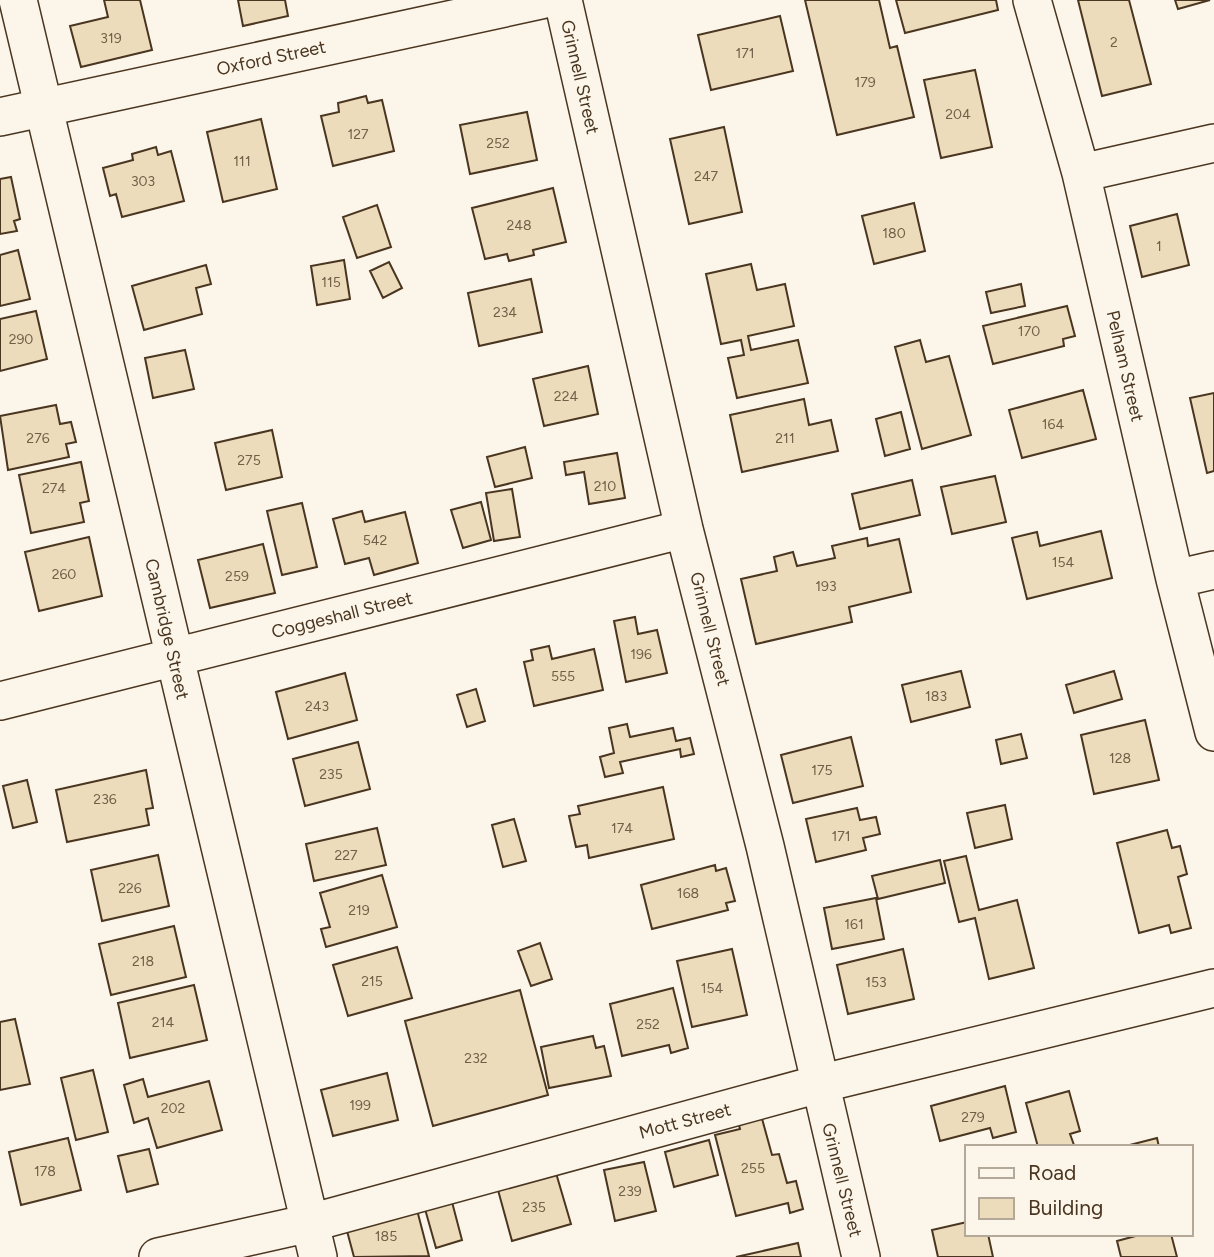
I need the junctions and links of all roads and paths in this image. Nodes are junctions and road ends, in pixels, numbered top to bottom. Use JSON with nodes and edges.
{"nodes":[{"id":1,"x":18,"y":0,"type":"edge"},
{"id":2,"x":541,"y":0,"type":"edge"},
{"id":3,"x":563,"y":0,"type":"edge"},
{"id":4,"x":1032,"y":0,"type":"edge"},
{"id":5,"x":44,"y":106,"type":"junction"},
{"id":6,"x":0,"y":117,"type":"edge"},
{"id":7,"x":1214,"y":143,"type":"edge"},
{"id":8,"x":1081,"y":173,"type":"junction"},
{"id":9,"x":684,"y":529,"type":"junction"},
{"id":10,"x":1214,"y":570,"type":"edge"},
{"id":11,"x":1175,"y":579,"type":"junction"},
{"id":12,"x":174,"y":657,"type":"junction"},
{"id":13,"x":0,"y":701,"type":"edge"},
{"id":14,"x":1214,"y":732,"type":"edge"},
{"id":15,"x":1214,"y":988,"type":"edge"},
{"id":16,"x":819,"y":1084,"type":"junction"},
{"id":17,"x":314,"y":1240,"type":"edge"},
{"id":18,"x":158,"y":1257,"type":"edge"},
{"id":19,"x":861,"y":1257,"type":"edge"}],
"edges":[{"from":1,"to":5,"type":"street","name":"Cambridge Street"},
{"from":2,"to":5,"type":"street","name":"Oxford Street"},
{"from":3,"to":9,"type":"street","name":"Grinnell Street"},
{"from":4,"to":8,"type":"street","name":"Pelham Street"},
{"from":5,"to":6,"type":"street","name":"Oxford Street"},
{"from":5,"to":12,"type":"street","name":"Cambridge Street"},
{"from":7,"to":8,"type":"street"},
{"from":8,"to":11,"type":"street","name":"Pelham Street"},
{"from":9,"to":12,"type":"street","name":"Coggeshall Street"},
{"from":9,"to":16,"type":"street","name":"Grinnell Street"},
{"from":10,"to":11,"type":"street"},
{"from":11,"to":14,"type":"street","name":"Pelham Street"},
{"from":12,"to":13,"type":"street","name":"Coggeshall Street"},
{"from":12,"to":17,"type":"street","name":"Cambridge Street"},
{"from":15,"to":16,"type":"street","name":"Mott Street"},
{"from":16,"to":17,"type":"street","name":"Mott Street"},
{"from":16,"to":19,"type":"street","name":"Grinnell Street"},
{"from":17,"to":18,"type":"street","name":"Mott Street"}]}
